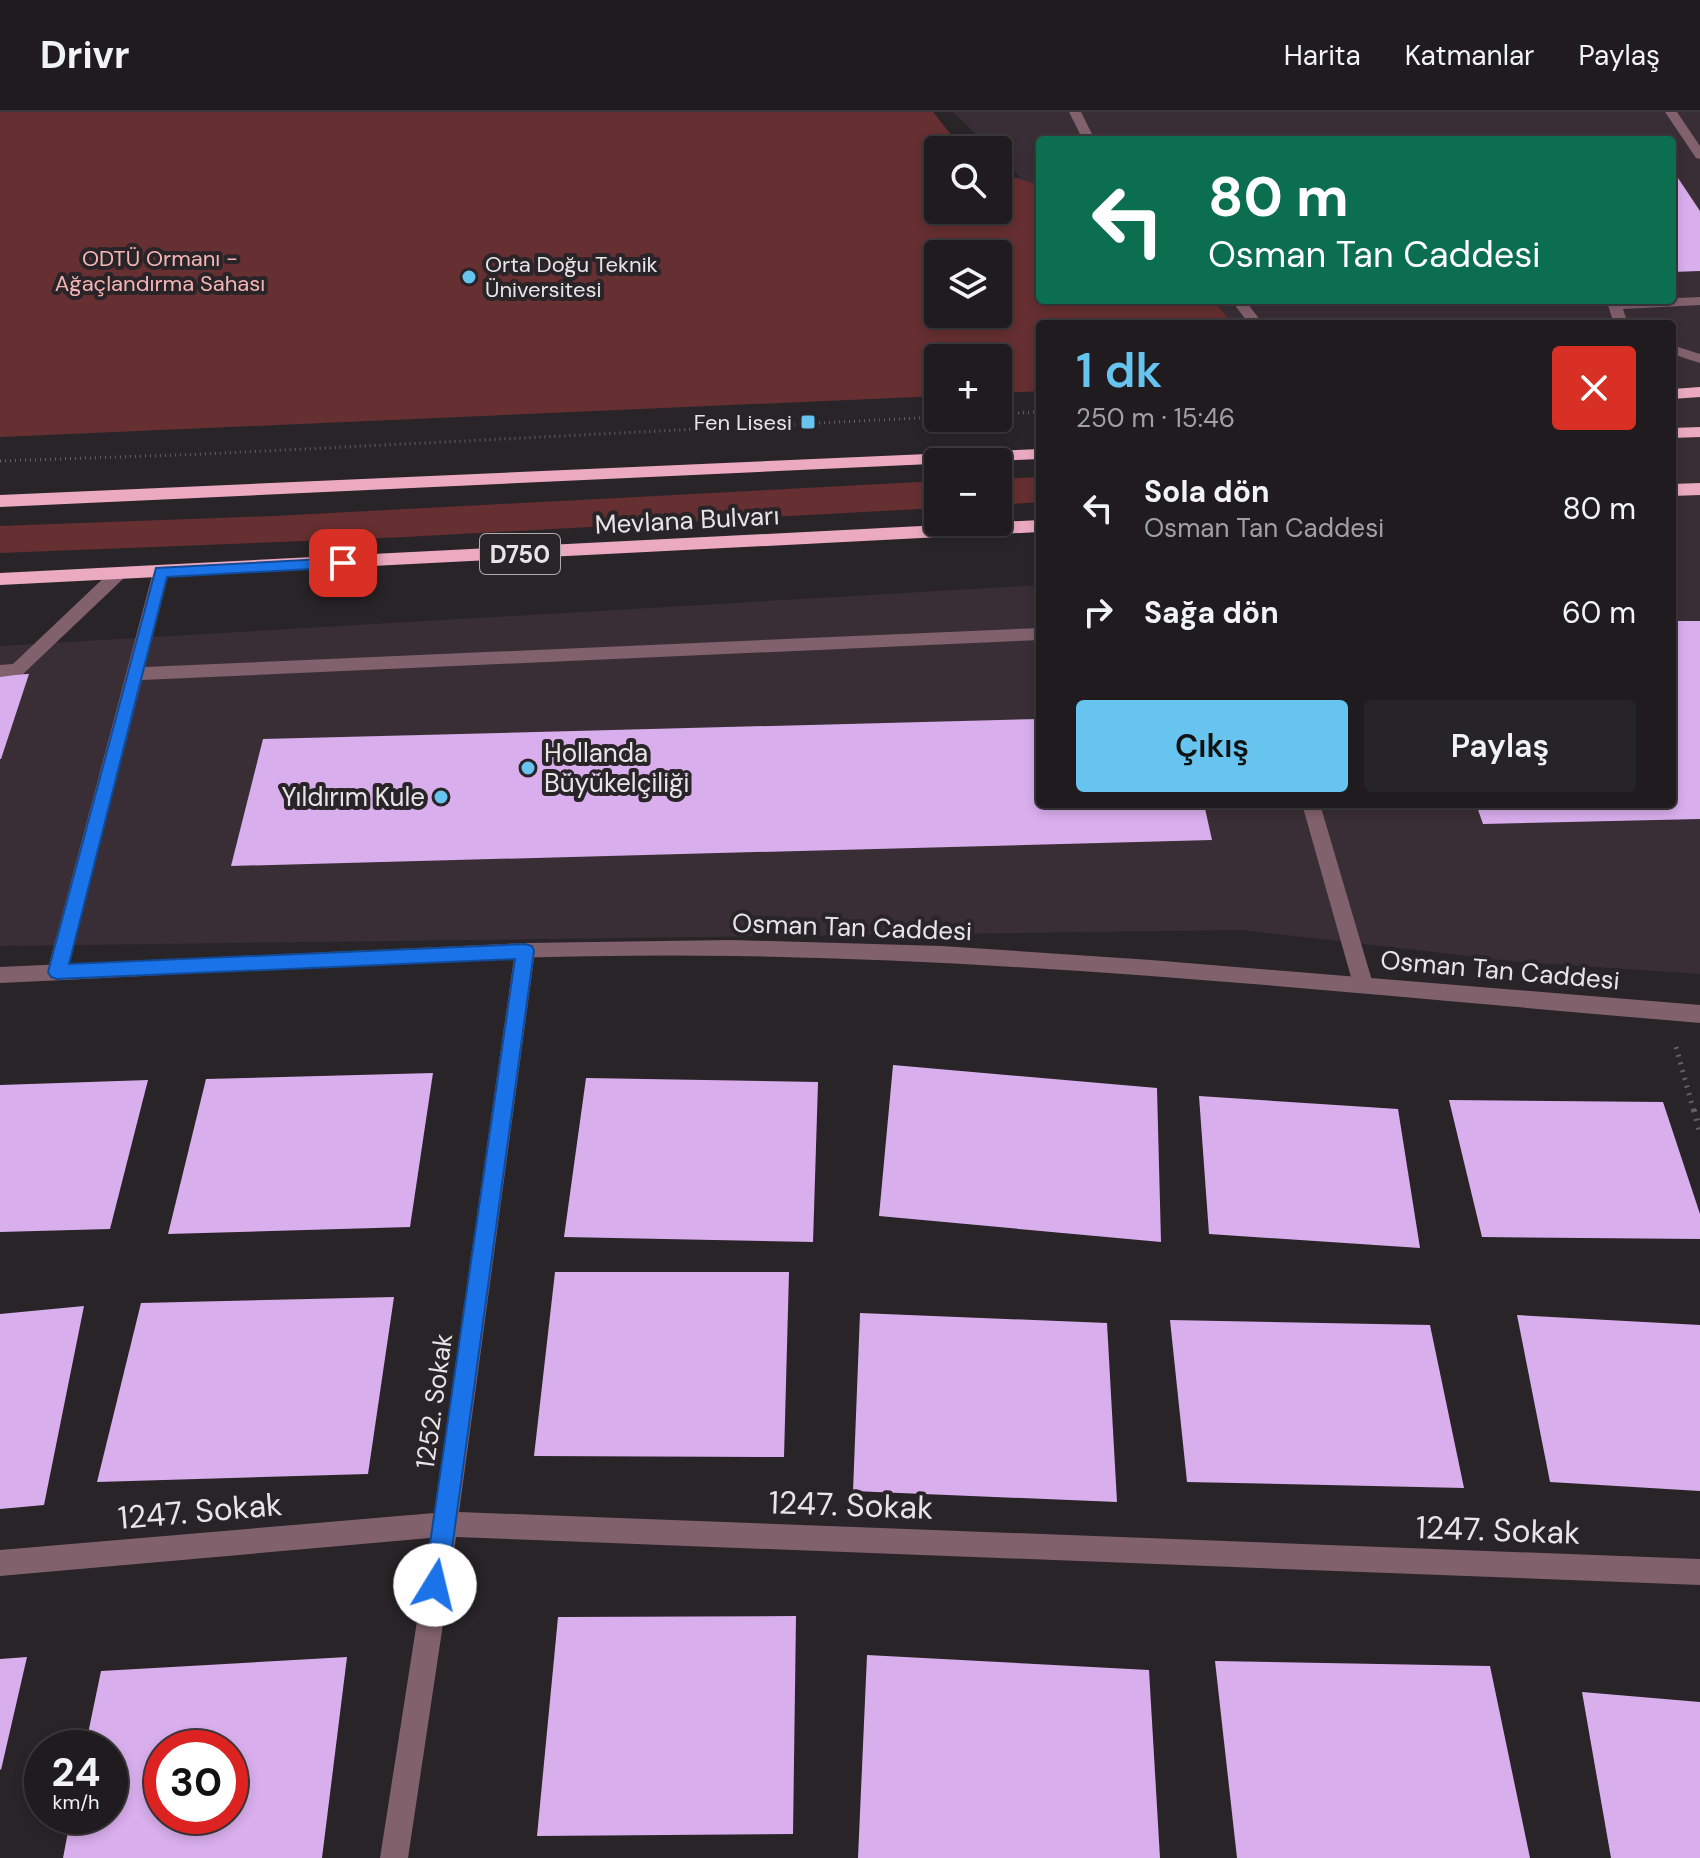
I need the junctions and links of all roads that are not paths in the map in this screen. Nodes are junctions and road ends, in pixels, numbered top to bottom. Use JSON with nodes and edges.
{"nodes":[{"id":1,"x":1075,"y":112,"type":"edge"},
{"id":2,"x":1671,"y":112,"type":"edge"},
{"id":3,"x":1087,"y":136,"type":"edge"},
{"id":4,"x":1700,"y":155,"type":"edge"},
{"id":5,"x":1700,"y":301,"type":"edge"},
{"id":6,"x":1676,"y":302,"type":"edge"},
{"id":7,"x":1636,"y":304,"type":"edge"},
{"id":8,"x":1620,"y":320,"type":"edge"},
{"id":9,"x":1676,"y":350,"type":"edge"},
{"id":10,"x":1700,"y":359,"type":"edge"},
{"id":11,"x":1700,"y":392,"type":"edge"},
{"id":12,"x":1676,"y":394,"type":"edge"},
{"id":13,"x":1700,"y":432,"type":"edge"},
{"id":14,"x":1676,"y":433,"type":"edge"},
{"id":15,"x":1036,"y":454,"type":"edge"},
{"id":16,"x":1700,"y":489,"type":"edge"},
{"id":17,"x":1676,"y":490,"type":"edge"},
{"id":18,"x":1676,"y":491,"type":"edge"},
{"id":19,"x":1700,"y":497,"type":"edge"},
{"id":20,"x":0,"y":501,"type":"edge"},
{"id":21,"x":1036,"y":526,"type":"edge"},
{"id":22,"x":161,"y":572,"type":"junction"},
{"id":23,"x":118,"y":574,"type":"junction"},
{"id":24,"x":0,"y":579,"type":"edge"},
{"id":25,"x":1036,"y":634,"type":"edge"},
{"id":26,"x":0,"y":671,"type":"edge"},
{"id":27,"x":135,"y":674,"type":"junction"},
{"id":28,"x":1312,"y":808,"type":"edge"},
{"id":29,"x":525,"y":951,"type":"junction"},
{"id":30,"x":57,"y":972,"type":"junction"},
{"id":31,"x":0,"y":975,"type":"edge"},
{"id":32,"x":1363,"y":984,"type":"junction"},
{"id":33,"x":1700,"y":1014,"type":"edge"},
{"id":34,"x":445,"y":1524,"type":"junction"},
{"id":35,"x":0,"y":1563,"type":"edge"},
{"id":36,"x":1700,"y":1572,"type":"edge"},
{"id":37,"x":394,"y":1858,"type":"edge"}],
"edges":[{"from":1,"to":3,"type":"street"},
{"from":2,"to":4,"type":"street"},
{"from":5,"to":6,"type":"street"},
{"from":7,"to":8,"type":"street"},
{"from":9,"to":10,"type":"street"},
{"from":11,"to":12,"type":"highway"},
{"from":13,"to":14,"type":"highway"},
{"from":15,"to":20,"type":"highway","name":"Mevlana Bulvarı"},
{"from":16,"to":17,"type":"highway"},
{"from":18,"to":19,"type":"highway"},
{"from":21,"to":22,"type":"highway","name":"Mevlana Bulvarı","number":"D750"},
{"from":22,"to":23,"type":"highway","name":"Mevlana Bulvarı","number":"D750"},
{"from":22,"to":27,"type":"street"},
{"from":23,"to":24,"type":"highway","name":"Mevlana Bulvarı","number":"D750"},
{"from":23,"to":26,"type":"street"},
{"from":25,"to":27,"type":"street"},
{"from":27,"to":30,"type":"street"},
{"from":28,"to":32,"type":"street"},
{"from":29,"to":30,"type":"street","name":"Osman Tan Caddesi"},
{"from":29,"to":32,"type":"street","name":"Osman Tan Caddesi"},
{"from":29,"to":34,"type":"street","name":"1252. Sokak"},
{"from":30,"to":31,"type":"street","name":"Osman Tan Caddesi"},
{"from":32,"to":33,"type":"street","name":"Osman Tan Caddesi"},
{"from":34,"to":35,"type":"street","name":"1247. Sokak"},
{"from":34,"to":36,"type":"street","name":"1247. Sokak"},
{"from":34,"to":37,"type":"street","name":"1252. Sokak"}]}
